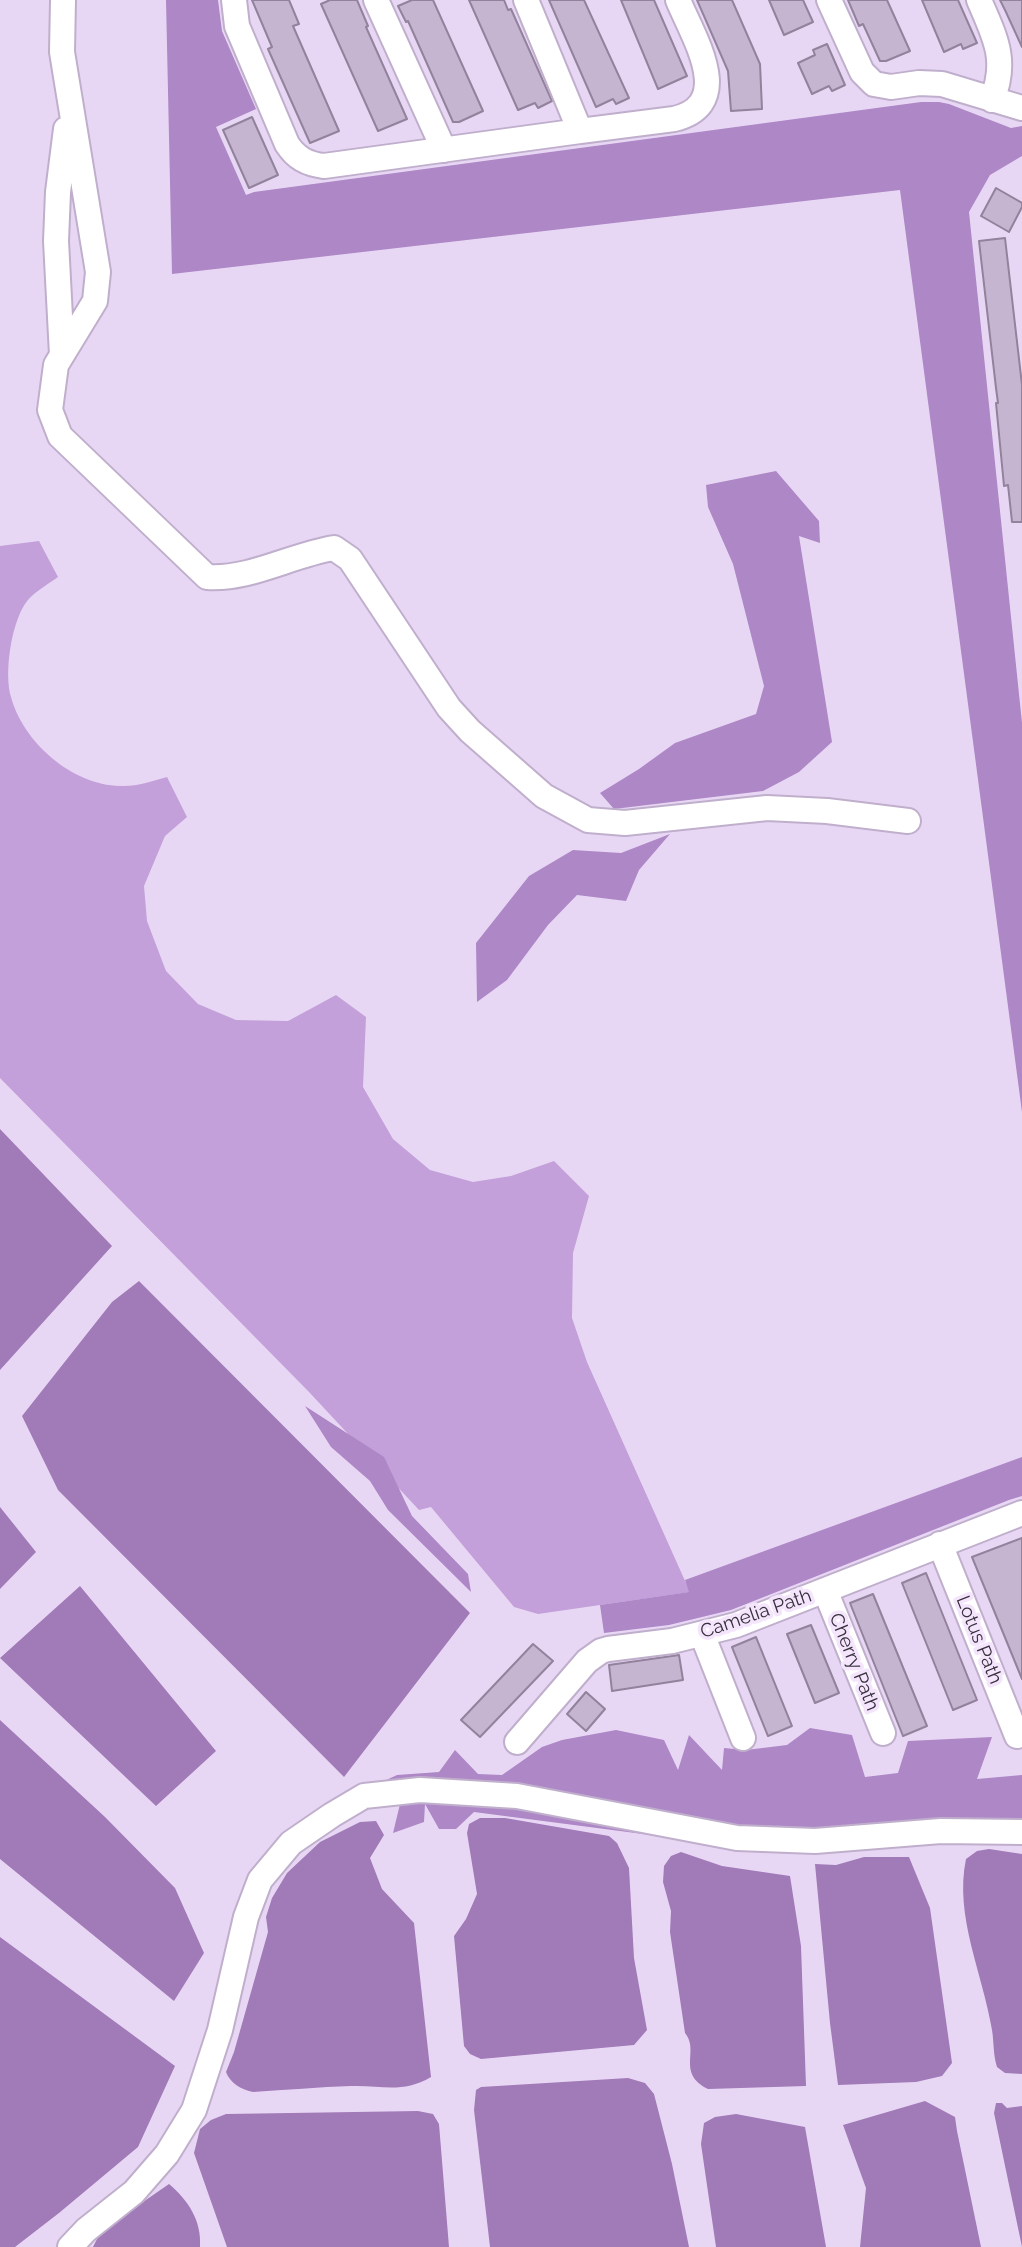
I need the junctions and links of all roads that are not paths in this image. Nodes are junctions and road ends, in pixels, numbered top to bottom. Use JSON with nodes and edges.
{"nodes":[{"id":1,"x":63,"y":0,"type":"edge"},
{"id":2,"x":234,"y":0,"type":"edge"},
{"id":3,"x":376,"y":0,"type":"edge"},
{"id":4,"x":526,"y":0,"type":"edge"},
{"id":5,"x":678,"y":0,"type":"edge"},
{"id":6,"x":829,"y":0,"type":"edge"},
{"id":7,"x":979,"y":0,"type":"edge"},
{"id":8,"x":992,"y":100,"type":"junction"},
{"id":9,"x":70,"y":101,"type":"junction"},
{"id":10,"x":1022,"y":108,"type":"edge"},
{"id":11,"x":580,"y":131,"type":"junction"},
{"id":12,"x":444,"y":150,"type":"junction"},
{"id":13,"x":62,"y":355,"type":"junction"},
{"id":14,"x":908,"y":821,"type":"dead end"},
{"id":15,"x":1022,"y":1513,"type":"edge"},
{"id":16,"x":940,"y":1544,"type":"junction"},
{"id":17,"x":825,"y":1590,"type":"junction"},
{"id":18,"x":702,"y":1634,"type":"junction"},
{"id":19,"x":883,"y":1733,"type":"dead end"},
{"id":20,"x":1017,"y":1736,"type":"dead end"},
{"id":21,"x":743,"y":1738,"type":"dead end"},
{"id":22,"x":517,"y":1742,"type":"dead end"},
{"id":23,"x":1022,"y":1832,"type":"edge"},
{"id":24,"x":70,"y":2247,"type":"edge"}],
"edges":[{"from":1,"to":9,"type":"street"},
{"from":2,"to":12,"type":"street"},
{"from":3,"to":12,"type":"street"},
{"from":4,"to":11,"type":"street"},
{"from":5,"to":11,"type":"street"},
{"from":6,"to":8,"type":"street"},
{"from":7,"to":8,"type":"street"},
{"from":8,"to":10,"type":"street"},
{"from":9,"to":13,"type":"street"},
{"from":9,"to":13,"type":"street"},
{"from":11,"to":12,"type":"street"},
{"from":13,"to":14,"type":"street"},
{"from":15,"to":16,"type":"street","name":"Camelia Path"},
{"from":16,"to":17,"type":"street","name":"Camelia Path"},
{"from":16,"to":20,"type":"street","name":"Lotus Path"},
{"from":17,"to":18,"type":"street","name":"Camelia Path"},
{"from":17,"to":19,"type":"street","name":"Cherry Path"},
{"from":18,"to":21,"type":"street"},
{"from":18,"to":22,"type":"street","name":"Camelia Path"},
{"from":23,"to":24,"type":"street"}]}
